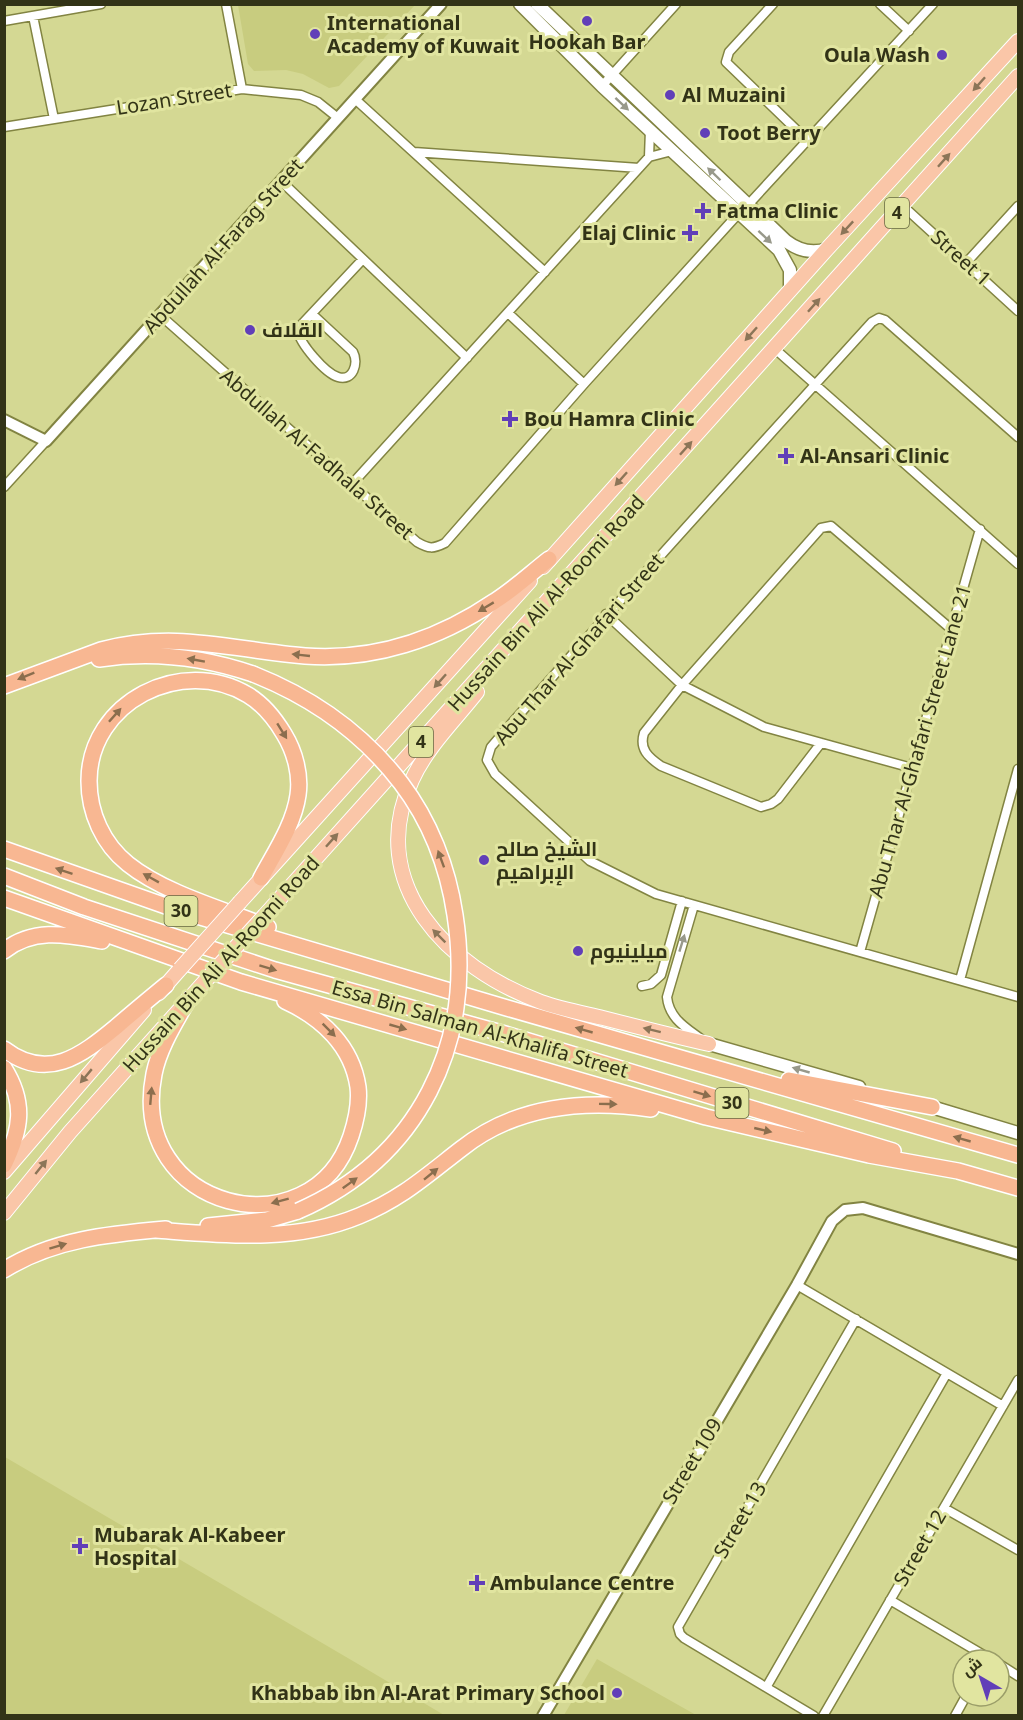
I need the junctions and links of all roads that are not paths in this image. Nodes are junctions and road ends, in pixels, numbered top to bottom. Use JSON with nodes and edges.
{"nodes":[{"id":1,"x":101,"y":4,"type":"edge"},
{"id":2,"x":226,"y":4,"type":"edge"},
{"id":3,"x":441,"y":4,"type":"edge"},
{"id":4,"x":520,"y":4,"type":"edge"},
{"id":5,"x":537,"y":4,"type":"edge"},
{"id":6,"x":676,"y":4,"type":"edge"},
{"id":7,"x":773,"y":4,"type":"edge"},
{"id":8,"x":880,"y":4,"type":"edge"},
{"id":9,"x":933,"y":4,"type":"edge"},
{"id":10,"x":33,"y":16,"type":"junction"},
{"id":11,"x":4,"y":21,"type":"edge"},
{"id":12,"x":909,"y":31,"type":"junction"},
{"id":13,"x":1018,"y":41,"type":"edge"},
{"id":14,"x":612,"y":75,"type":"junction"},
{"id":15,"x":1018,"y":76,"type":"edge"},
{"id":16,"x":602,"y":86,"type":"junction"},
{"id":17,"x":242,"y":89,"type":"junction"},
{"id":18,"x":356,"y":99,"type":"junction"},
{"id":19,"x":338,"y":118,"type":"junction"},
{"id":20,"x":54,"y":119,"type":"junction"},
{"id":21,"x":4,"y":127,"type":"edge"},
{"id":22,"x":650,"y":130,"type":"junction"},
{"id":23,"x":808,"y":141,"type":"junction"},
{"id":24,"x":672,"y":151,"type":"junction"},
{"id":25,"x":413,"y":152,"type":"junction"},
{"id":26,"x":649,"y":157,"type":"junction"},
{"id":27,"x":639,"y":168,"type":"junction"},
{"id":28,"x":281,"y":181,"type":"junction"},
{"id":29,"x":903,"y":206,"type":"junction"},
{"id":30,"x":1018,"y":206,"type":"edge"},
{"id":31,"x":743,"y":209,"type":"junction"},
{"id":32,"x":827,"y":249,"type":"junction"},
{"id":33,"x":363,"y":259,"type":"junction"},
{"id":34,"x":966,"y":263,"type":"junction"},
{"id":35,"x":545,"y":272,"type":"junction"},
{"id":36,"x":790,"y":290,"type":"junction"},
{"id":37,"x":1018,"y":296,"type":"edge"},
{"id":38,"x":1011,"y":304,"type":"junction"},
{"id":39,"x":1018,"y":311,"type":"edge"},
{"id":40,"x":508,"y":313,"type":"junction"},
{"id":41,"x":312,"y":314,"type":"junction"},
{"id":42,"x":160,"y":315,"type":"junction"},
{"id":43,"x":776,"y":349,"type":"junction"},
{"id":44,"x":467,"y":358,"type":"junction"},
{"id":45,"x":584,"y":384,"type":"junction"},
{"id":46,"x":815,"y":384,"type":"junction"},
{"id":47,"x":4,"y":420,"type":"edge"},
{"id":48,"x":1018,"y":437,"type":"edge"},
{"id":49,"x":46,"y":441,"type":"junction"},
{"id":50,"x":352,"y":484,"type":"junction"},
{"id":51,"x":4,"y":487,"type":"edge"},
{"id":52,"x":980,"y":529,"type":"junction"},
{"id":53,"x":549,"y":559,"type":"junction"},
{"id":54,"x":1018,"y":564,"type":"edge"},
{"id":55,"x":576,"y":570,"type":"junction"},
{"id":56,"x":606,"y":615,"type":"junction"},
{"id":57,"x":951,"y":629,"type":"junction"},
{"id":58,"x":49,"y":668,"type":"junction"},
{"id":59,"x":682,"y":685,"type":"junction"},
{"id":60,"x":4,"y":686,"type":"edge"},
{"id":61,"x":821,"y":743,"type":"junction"},
{"id":62,"x":912,"y":768,"type":"junction"},
{"id":63,"x":1018,"y":770,"type":"edge"},
{"id":64,"x":4,"y":849,"type":"edge"},
{"id":65,"x":4,"y":876,"type":"edge"},
{"id":66,"x":261,"y":878,"type":"junction"},
{"id":67,"x":4,"y":898,"type":"edge"},
{"id":68,"x":682,"y":901,"type":"junction"},
{"id":69,"x":694,"y":905,"type":"junction"},
{"id":70,"x":4,"y":951,"type":"edge"},
{"id":71,"x":150,"y":951,"type":"junction"},
{"id":72,"x":860,"y":952,"type":"junction"},
{"id":73,"x":360,"y":964,"type":"junction"},
{"id":74,"x":672,"y":978,"type":"junction"},
{"id":75,"x":960,"y":980,"type":"junction"},
{"id":76,"x":241,"y":982,"type":"junction"},
{"id":77,"x":166,"y":985,"type":"junction"},
{"id":78,"x":1018,"y":997,"type":"edge"},
{"id":79,"x":188,"y":1000,"type":"junction"},
{"id":80,"x":709,"y":1044,"type":"junction"},
{"id":81,"x":4,"y":1049,"type":"edge"},
{"id":82,"x":681,"y":1057,"type":"junction"},
{"id":83,"x":4,"y":1068,"type":"edge"},
{"id":84,"x":932,"y":1107,"type":"junction"},
{"id":85,"x":706,"y":1117,"type":"junction"},
{"id":86,"x":1018,"y":1133,"type":"edge"},
{"id":87,"x":1018,"y":1155,"type":"edge"},
{"id":88,"x":4,"y":1166,"type":"edge"},
{"id":89,"x":958,"y":1171,"type":"junction"},
{"id":90,"x":4,"y":1172,"type":"edge"},
{"id":91,"x":1018,"y":1188,"type":"edge"},
{"id":92,"x":4,"y":1213,"type":"edge"},
{"id":93,"x":156,"y":1230,"type":"junction"},
{"id":94,"x":1018,"y":1254,"type":"edge"},
{"id":95,"x":4,"y":1270,"type":"edge"},
{"id":96,"x":797,"y":1285,"type":"junction"},
{"id":97,"x":856,"y":1319,"type":"junction"},
{"id":98,"x":947,"y":1373,"type":"junction"},
{"id":99,"x":1018,"y":1380,"type":"edge"},
{"id":100,"x":1003,"y":1406,"type":"junction"},
{"id":101,"x":944,"y":1508,"type":"junction"},
{"id":102,"x":1018,"y":1550,"type":"edge"},
{"id":103,"x":890,"y":1600,"type":"junction"},
{"id":104,"x":971,"y":1648,"type":"edge"},
{"id":105,"x":766,"y":1686,"type":"junction"},
{"id":106,"x":543,"y":1716,"type":"edge"},
{"id":107,"x":814,"y":1716,"type":"edge"},
{"id":108,"x":823,"y":1716,"type":"edge"}],
"edges":[{"from":1,"to":10,"type":"street"},
{"from":2,"to":17,"type":"street"},
{"from":3,"to":18,"type":"street","name":"Abdullah Al-Farag Street"},
{"from":4,"to":16,"type":"main road"},
{"from":5,"to":14,"type":"main road"},
{"from":6,"to":14,"type":"street"},
{"from":7,"to":23,"type":"street"},
{"from":8,"to":12,"type":"street"},
{"from":9,"to":12,"type":"street","name":"Abdullah Al-Fadhala Street"},
{"from":10,"to":11,"type":"street"},
{"from":10,"to":20,"type":"street"},
{"from":12,"to":23,"type":"street","name":"Abdullah Al-Fadhala Street"},
{"from":13,"to":32,"type":"highway","name":"Hussain Bin Ali Al-Roomi Road","number":"4","one_way":true},
{"from":14,"to":16,"type":"street"},
{"from":31,"to":14,"type":"main road","one_way":true},
{"from":29,"to":15,"type":"highway","name":"Hussain Bin Ali Al-Roomi Road","number":"4","one_way":true},
{"from":16,"to":22,"type":"main road","one_way":true},
{"from":17,"to":19,"type":"street","name":"Lozan Street"},
{"from":17,"to":20,"type":"street","name":"Lozan Street"},
{"from":18,"to":19,"type":"street","name":"Abdullah Al-Farag Street"},
{"from":18,"to":25,"type":"street"},
{"from":19,"to":28,"type":"street","name":"Abdullah Al-Farag Street"},
{"from":20,"to":21,"type":"street","name":"Lozan Street"},
{"from":22,"to":24,"type":"main road"},
{"from":22,"to":26,"type":"street"},
{"from":23,"to":31,"type":"street","name":"Abdullah Al-Fadhala Street"},
{"from":24,"to":26,"type":"street"},
{"from":24,"to":31,"type":"main road"},
{"from":25,"to":27,"type":"street"},
{"from":25,"to":35,"type":"street"},
{"from":26,"to":27,"type":"street"},
{"from":27,"to":35,"type":"street"},
{"from":28,"to":33,"type":"street"},
{"from":28,"to":42,"type":"street","name":"Abdullah Al-Farag Street"},
{"from":29,"to":34,"type":"street","name":"Street 1"},
{"from":43,"to":29,"type":"highway","name":"Hussain Bin Ali Al-Roomi Road","number":"4","one_way":true},
{"from":30,"to":34,"type":"street"},
{"from":31,"to":32,"type":"main road"},
{"from":31,"to":36,"type":"main road","one_way":true},
{"from":31,"to":45,"type":"street","name":"Abdullah Al-Fadhala Street"},
{"from":32,"to":36,"type":"highway","name":"Hussain Bin Ali Al-Roomi Road","number":"4"},
{"from":33,"to":41,"type":"street"},
{"from":33,"to":44,"type":"street"},
{"from":34,"to":38,"type":"street","name":"Street 1"},
{"from":35,"to":40,"type":"street"},
{"from":36,"to":53,"type":"highway","name":"Hussain Bin Ali Al-Roomi Road","number":"4","one_way":true},
{"from":37,"to":38,"type":"street"},
{"from":38,"to":39,"type":"street","name":"Street 1"},
{"from":40,"to":44,"type":"street"},
{"from":40,"to":45,"type":"street"},
{"from":41,"to":41,"type":"street"},
{"from":42,"to":49,"type":"street","name":"Abdullah Al-Farag Street"},
{"from":42,"to":50,"type":"street","name":"Abdullah Al-Fadhala Street"},
{"from":43,"to":46,"type":"street"},
{"from":55,"to":43,"type":"highway","name":"Hussain Bin Ali Al-Roomi Road","number":"4","one_way":true},
{"from":44,"to":50,"type":"street"},
{"from":45,"to":50,"type":"street","name":"Abdullah Al-Fadhala Street"},
{"from":46,"to":48,"type":"street","name":"Abu Thar Al-Ghafari Street"},
{"from":46,"to":52,"type":"street"},
{"from":46,"to":56,"type":"street","name":"Abu Thar Al-Ghafari Street"},
{"from":47,"to":49,"type":"street"},
{"from":49,"to":51,"type":"street","name":"Abdullah Al-Farag Street"},
{"from":52,"to":54,"type":"street"},
{"from":52,"to":57,"type":"street","name":"Abu Thar Al-Ghafari Street Lane 21"},
{"from":53,"to":58,"type":"highway","one_way":true},
{"from":53,"to":66,"type":"highway","name":"Hussain Bin Ali Al-Roomi Road","number":"4","one_way":true},
{"from":79,"to":55,"type":"highway","name":"Hussain Bin Ali Al-Roomi Road","number":"4","one_way":true,"bridge":true},
{"from":80,"to":55,"type":"highway","one_way":true},
{"from":56,"to":59,"type":"street"},
{"from":56,"to":68,"type":"street","name":"Abu Thar Al-Ghafari Street"},
{"from":57,"to":59,"type":"street"},
{"from":57,"to":62,"type":"street","name":"Abu Thar Al-Ghafari Street Lane 21"},
{"from":58,"to":60,"type":"highway","one_way":true},
{"from":93,"to":58,"type":"highway","one_way":true,"bridge":true},
{"from":59,"to":61,"type":"street"},
{"from":59,"to":61,"type":"street"},
{"from":61,"to":62,"type":"street"},
{"from":62,"to":72,"type":"street","name":"Abu Thar Al-Ghafari Street Lane 21"},
{"from":63,"to":75,"type":"street"},
{"from":73,"to":64,"type":"highway","name":"Essa Bin Salman Al-Khalifa Street","number":"30","one_way":true},
{"from":65,"to":89,"type":"highway","name":"Essa Bin Salman Al-Khalifa Street","number":"30","one_way":true},
{"from":73,"to":66,"type":"highway","one_way":true},
{"from":66,"to":77,"type":"highway","name":"Hussain Bin Ali Al-Roomi Road","number":"4","bridge":true},
{"from":67,"to":71,"type":"highway"},
{"from":68,"to":69,"type":"street","name":"Abu Thar Al-Ghafari Street"},
{"from":68,"to":74,"type":"street"},
{"from":69,"to":72,"type":"street","name":"Abu Thar Al-Ghafari Street"},
{"from":74,"to":69,"type":"street","one_way":true},
{"from":70,"to":71,"type":"highway"},
{"from":71,"to":76,"type":"highway"},
{"from":72,"to":75,"type":"street","name":"Abu Thar Al-Ghafari Street"},
{"from":82,"to":73,"type":"highway","name":"Essa Bin Salman Al-Khalifa Street","number":"30","one_way":true},
{"from":74,"to":80,"type":"street"},
{"from":75,"to":78,"type":"street","name":"Abu Thar Al-Ghafari Street"},
{"from":76,"to":79,"type":"highway","one_way":true},
{"from":76,"to":85,"type":"highway","one_way":true},
{"from":77,"to":81,"type":"highway"},
{"from":77,"to":90,"type":"highway","name":"Hussain Bin Ali Al-Roomi Road","number":"4","one_way":true},
{"from":92,"to":79,"type":"highway","name":"Hussain Bin Ali Al-Roomi Road","number":"4","one_way":true},
{"from":84,"to":80,"type":"main road","one_way":true},
{"from":82,"to":84,"type":"highway"},
{"from":87,"to":82,"type":"highway","number":"30","one_way":true},
{"from":83,"to":88,"type":"highway"},
{"from":84,"to":86,"type":"main road"},
{"from":85,"to":89,"type":"highway","one_way":true},
{"from":93,"to":85,"type":"highway","one_way":true},
{"from":89,"to":91,"type":"highway","number":"30"},
{"from":95,"to":93,"type":"highway","one_way":true},
{"from":94,"to":96,"type":"street","name":"Street 109"},
{"from":96,"to":97,"type":"street"},
{"from":96,"to":106,"type":"street","name":"Street 109"},
{"from":97,"to":98,"type":"street"},
{"from":97,"to":105,"type":"street","name":"Street 13"},
{"from":98,"to":100,"type":"street"},
{"from":98,"to":105,"type":"street"},
{"from":99,"to":100,"type":"street","name":"Street 12"},
{"from":100,"to":101,"type":"street","name":"Street 12"},
{"from":101,"to":102,"type":"street"},
{"from":101,"to":103,"type":"street","name":"Street 12"},
{"from":103,"to":104,"type":"street"},
{"from":103,"to":108,"type":"street","name":"Street 12"},
{"from":105,"to":107,"type":"street","name":"Street 13"}]}
